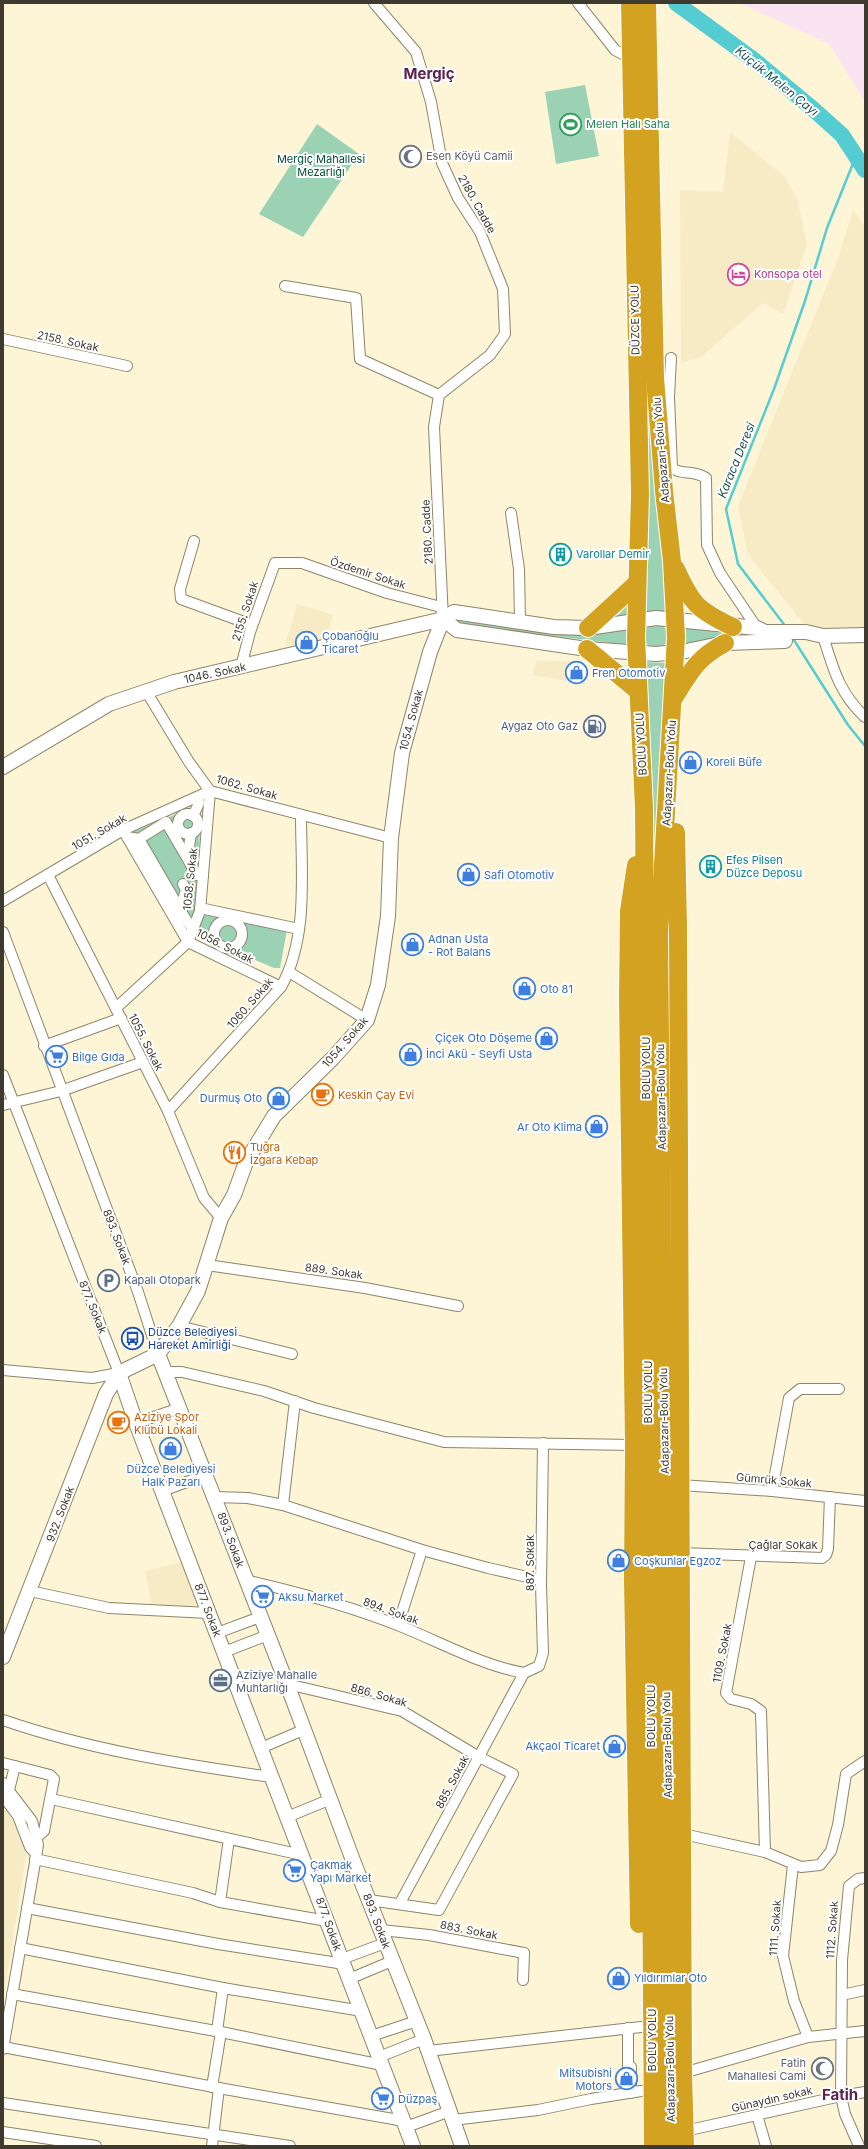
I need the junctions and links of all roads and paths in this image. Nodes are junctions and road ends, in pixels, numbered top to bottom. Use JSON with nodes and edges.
{"nodes":[{"id":1,"x":374,"y":3,"type":"edge"},
{"id":2,"x":578,"y":3,"type":"edge"},
{"id":3,"x":630,"y":3,"type":"edge"},
{"id":4,"x":647,"y":3,"type":"edge"},
{"id":5,"x":630,"y":51,"type":"junction"},
{"id":6,"x":285,"y":286,"type":"dead end"},
{"id":7,"x":3,"y":339,"type":"edge"},
{"id":8,"x":671,"y":358,"type":"dead end"},
{"id":9,"x":127,"y":366,"type":"dead end"},
{"id":10,"x":439,"y":395,"type":"junction"},
{"id":11,"x":511,"y":513,"type":"dead end"},
{"id":12,"x":194,"y":541,"type":"dead end"},
{"id":13,"x":672,"y":561,"type":"junction"},
{"id":14,"x":275,"y":563,"type":"joint"},
{"id":15,"x":637,"y":582,"type":"junction"},
{"id":16,"x":443,"y":619,"type":"junction"},
{"id":17,"x":675,"y":620,"type":"junction"},
{"id":18,"x":520,"y":622,"type":"junction"},
{"id":19,"x":252,"y":625,"type":"junction"},
{"id":20,"x":733,"y":627,"type":"junction"},
{"id":21,"x":588,"y":628,"type":"junction"},
{"id":22,"x":765,"y":634,"type":"junction"},
{"id":23,"x":865,"y":635,"type":"edge"},
{"id":24,"x":814,"y":636,"type":"junction"},
{"id":25,"x":636,"y":637,"type":"junction"},
{"id":26,"x":726,"y":643,"type":"junction"},
{"id":27,"x":587,"y":649,"type":"junction"},
{"id":28,"x":675,"y":652,"type":"junction"},
{"id":29,"x":241,"y":667,"type":"junction"},
{"id":30,"x":638,"y":690,"type":"junction"},
{"id":31,"x":146,"y":691,"type":"junction"},
{"id":32,"x":674,"y":698,"type":"junction"},
{"id":33,"x":865,"y":716,"type":"edge"},
{"id":34,"x":670,"y":753,"type":"junction"},
{"id":35,"x":3,"y":767,"type":"edge"},
{"id":36,"x":210,"y":791,"type":"junction"},
{"id":37,"x":198,"y":797,"type":"junction"},
{"id":38,"x":644,"y":808,"type":"junction"},
{"id":39,"x":301,"y":815,"type":"junction"},
{"id":40,"x":193,"y":816,"type":"junction"},
{"id":41,"x":176,"y":831,"type":"junction"},
{"id":42,"x":191,"y":833,"type":"junction"},
{"id":43,"x":125,"y":834,"type":"junction"},
{"id":44,"x":139,"y":838,"type":"junction"},
{"id":45,"x":391,"y":838,"type":"junction"},
{"id":46,"x":191,"y":865,"type":"junction"},
{"id":47,"x":48,"y":875,"type":"junction"},
{"id":48,"x":200,"y":876,"type":"junction"},
{"id":49,"x":183,"y":884,"type":"junction"},
{"id":50,"x":170,"y":892,"type":"junction"},
{"id":51,"x":3,"y":901,"type":"edge"},
{"id":52,"x":200,"y":908,"type":"junction"},
{"id":53,"x":182,"y":914,"type":"junction"},
{"id":54,"x":232,"y":917,"type":"junction"},
{"id":55,"x":299,"y":928,"type":"junction"},
{"id":56,"x":193,"y":929,"type":"junction"},
{"id":57,"x":3,"y":932,"type":"edge"},
{"id":58,"x":188,"y":942,"type":"junction"},
{"id":59,"x":224,"y":947,"type":"junction"},
{"id":60,"x":219,"y":957,"type":"junction"},
{"id":61,"x":289,"y":972,"type":"junction"},
{"id":62,"x":280,"y":987,"type":"junction"},
{"id":63,"x":116,"y":1008,"type":"junction"},
{"id":64,"x":121,"y":1018,"type":"junction"},
{"id":65,"x":367,"y":1020,"type":"junction"},
{"id":66,"x":44,"y":1046,"type":"junction"},
{"id":67,"x":143,"y":1062,"type":"junction"},
{"id":68,"x":3,"y":1075,"type":"edge"},
{"id":69,"x":62,"y":1091,"type":"junction"},
{"id":70,"x":8,"y":1104,"type":"edge"},
{"id":71,"x":168,"y":1111,"type":"junction"},
{"id":72,"x":221,"y":1218,"type":"junction"},
{"id":73,"x":207,"y":1265,"type":"junction"},
{"id":74,"x":458,"y":1306,"type":"dead end"},
{"id":75,"x":179,"y":1326,"type":"junction"},
{"id":76,"x":158,"y":1354,"type":"junction"},
{"id":77,"x":292,"y":1354,"type":"dead end"},
{"id":78,"x":3,"y":1370,"type":"edge"},
{"id":79,"x":165,"y":1372,"type":"junction"},
{"id":80,"x":119,"y":1373,"type":"junction"},
{"id":81,"x":839,"y":1389,"type":"dead end"},
{"id":82,"x":295,"y":1401,"type":"junction"},
{"id":83,"x":180,"y":1408,"type":"junction"},
{"id":84,"x":136,"y":1423,"type":"junction"},
{"id":85,"x":543,"y":1443,"type":"junction"},
{"id":86,"x":634,"y":1445,"type":"junction"},
{"id":87,"x":206,"y":1474,"type":"junction"},
{"id":88,"x":680,"y":1485,"type":"junction"},
{"id":89,"x":772,"y":1490,"type":"junction"},
{"id":90,"x":162,"y":1491,"type":"junction"},
{"id":91,"x":215,"y":1497,"type":"junction"},
{"id":92,"x":830,"y":1497,"type":"junction"},
{"id":93,"x":865,"y":1501,"type":"edge"},
{"id":94,"x":283,"y":1505,"type":"junction"},
{"id":95,"x":422,"y":1550,"type":"junction"},
{"id":96,"x":681,"y":1553,"type":"junction"},
{"id":97,"x":752,"y":1557,"type":"junction"},
{"id":98,"x":246,"y":1580,"type":"junction"},
{"id":99,"x":541,"y":1580,"type":"junction"},
{"id":100,"x":30,"y":1591,"type":"junction"},
{"id":101,"x":209,"y":1613,"type":"junction"},
{"id":102,"x":260,"y":1617,"type":"junction"},
{"id":103,"x":398,"y":1625,"type":"junction"},
{"id":104,"x":217,"y":1633,"type":"junction"},
{"id":105,"x":268,"y":1635,"type":"junction"},
{"id":106,"x":224,"y":1652,"type":"junction"},
{"id":107,"x":3,"y":1657,"type":"edge"},
{"id":108,"x":524,"y":1673,"type":"junction"},
{"id":109,"x":287,"y":1684,"type":"junction"},
{"id":110,"x":3,"y":1720,"type":"edge"},
{"id":111,"x":304,"y":1730,"type":"junction"},
{"id":112,"x":261,"y":1748,"type":"junction"},
{"id":113,"x":479,"y":1757,"type":"junction"},
{"id":114,"x":865,"y":1761,"type":"edge"},
{"id":115,"x":3,"y":1763,"type":"edge"},
{"id":116,"x":15,"y":1766,"type":"junction"},
{"id":117,"x":271,"y":1777,"type":"junction"},
{"id":118,"x":5,"y":1790,"type":"edge"},
{"id":119,"x":51,"y":1799,"type":"junction"},
{"id":120,"x":331,"y":1799,"type":"junction"},
{"id":121,"x":287,"y":1817,"type":"junction"},
{"id":122,"x":683,"y":1834,"type":"junction"},
{"id":123,"x":37,"y":1837,"type":"junction"},
{"id":124,"x":229,"y":1839,"type":"junction"},
{"id":125,"x":766,"y":1852,"type":"junction"},
{"id":126,"x":302,"y":1855,"type":"junction"},
{"id":127,"x":35,"y":1856,"type":"junction"},
{"id":128,"x":354,"y":1863,"type":"junction"},
{"id":129,"x":793,"y":1865,"type":"junction"},
{"id":130,"x":312,"y":1878,"type":"junction"},
{"id":131,"x":865,"y":1878,"type":"edge"},
{"id":132,"x":369,"y":1900,"type":"junction"},
{"id":133,"x":220,"y":1902,"type":"junction"},
{"id":134,"x":400,"y":1903,"type":"junction"},
{"id":135,"x":26,"y":1908,"type":"junction"},
{"id":136,"x":327,"y":1921,"type":"junction"},
{"id":137,"x":383,"y":1936,"type":"junction"},
{"id":138,"x":20,"y":1948,"type":"junction"},
{"id":139,"x":392,"y":1961,"type":"junction"},
{"id":140,"x":343,"y":1962,"type":"junction"},
{"id":141,"x":349,"y":1979,"type":"junction"},
{"id":142,"x":523,"y":1980,"type":"dead end"},
{"id":143,"x":223,"y":1988,"type":"junction"},
{"id":144,"x":865,"y":1990,"type":"edge"},
{"id":145,"x":12,"y":1994,"type":"junction"},
{"id":146,"x":842,"y":1995,"type":"junction"},
{"id":147,"x":362,"y":2011,"type":"junction"},
{"id":148,"x":417,"y":2020,"type":"junction"},
{"id":149,"x":634,"y":2027,"type":"junction"},
{"id":150,"x":865,"y":2031,"type":"edge"},
{"id":151,"x":219,"y":2032,"type":"junction"},
{"id":152,"x":842,"y":2033,"type":"junction"},
{"id":153,"x":371,"y":2036,"type":"junction"},
{"id":154,"x":808,"y":2037,"type":"junction"},
{"id":155,"x":426,"y":2045,"type":"junction"},
{"id":156,"x":3,"y":2048,"type":"edge"},
{"id":157,"x":381,"y":2061,"type":"junction"},
{"id":158,"x":683,"y":2073,"type":"junction"},
{"id":159,"x":215,"y":2088,"type":"junction"},
{"id":160,"x":636,"y":2092,"type":"junction"},
{"id":161,"x":865,"y":2092,"type":"edge"},
{"id":162,"x":841,"y":2096,"type":"junction"},
{"id":163,"x":3,"y":2102,"type":"edge"},
{"id":164,"x":757,"y":2115,"type":"junction"},
{"id":165,"x":451,"y":2116,"type":"junction"},
{"id":166,"x":405,"y":2124,"type":"junction"},
{"id":167,"x":3,"y":2132,"type":"edge"},
{"id":168,"x":214,"y":2134,"type":"junction"},
{"id":169,"x":684,"y":2141,"type":"edge"},
{"id":170,"x":96,"y":2146,"type":"edge"},
{"id":171,"x":212,"y":2146,"type":"edge"},
{"id":172,"x":290,"y":2146,"type":"edge"},
{"id":173,"x":413,"y":2146,"type":"edge"},
{"id":174,"x":462,"y":2146,"type":"edge"},
{"id":175,"x":640,"y":2146,"type":"edge"},
{"id":176,"x":646,"y":2146,"type":"edge"},
{"id":177,"x":653,"y":2146,"type":"edge"},
{"id":178,"x":670,"y":2146,"type":"edge"},
{"id":179,"x":766,"y":2146,"type":"edge"},
{"id":180,"x":859,"y":2146,"type":"edge"}],
"edges":[{"from":1,"to":10,"type":"street","name":"2180. Cadde"},
{"from":2,"to":5,"type":"street"},
{"from":3,"to":5,"type":"highway","name":"DÜZCE YOLU"},
{"from":4,"to":13,"type":"highway","name":"Adapazarı-Bolu Yolu"},
{"from":5,"to":15,"type":"highway","name":"DÜZCE YOLU"},
{"from":6,"to":10,"type":"street"},
{"from":7,"to":9,"type":"street","name":"2158. Sokak"},
{"from":8,"to":22,"type":"street"},
{"from":10,"to":16,"type":"street","name":"2180. Cadde"},
{"from":11,"to":18,"type":"street"},
{"from":12,"to":19,"type":"street"},
{"from":13,"to":17,"type":"highway","name":"Adapazarı-Bolu Yolu"},
{"from":13,"to":20,"type":"highway"},
{"from":14,"to":16,"type":"street","name":"Özdemir Sokak"},
{"from":14,"to":19,"type":"street","name":"2155. Sokak"},
{"from":15,"to":21,"type":"highway"},
{"from":15,"to":25,"type":"highway","name":"DÜZCE YOLU"},
{"from":16,"to":18,"type":"street","name":"1046. Sokak"},
{"from":16,"to":27,"type":"street"},
{"from":16,"to":29,"type":"street","name":"1046. Sokak"},
{"from":16,"to":45,"type":"street","name":"1054. Sokak"},
{"from":17,"to":20,"type":"street"},
{"from":17,"to":25,"type":"street"},
{"from":17,"to":28,"type":"highway","name":"Adapazarı-Bolu Yolu"},
{"from":18,"to":21,"type":"street","name":"1046. Sokak"},
{"from":19,"to":29,"type":"street","name":"2155. Sokak"},
{"from":20,"to":22,"type":"street"},
{"from":21,"to":25,"type":"street","name":"1046. Sokak"},
{"from":22,"to":24,"type":"street"},
{"from":22,"to":26,"type":"street"},
{"from":23,"to":24,"type":"street"},
{"from":24,"to":33,"type":"street"},
{"from":25,"to":27,"type":"street"},
{"from":25,"to":28,"type":"street"},
{"from":25,"to":30,"type":"highway","name":"BOLU YOLU"},
{"from":26,"to":28,"type":"street"},
{"from":26,"to":32,"type":"highway"},
{"from":27,"to":30,"type":"highway"},
{"from":28,"to":32,"type":"highway","name":"Adapazarı-Bolu Yolu"},
{"from":29,"to":31,"type":"street","name":"1046. Sokak"},
{"from":30,"to":38,"type":"highway","name":"BOLU YOLU"},
{"from":31,"to":35,"type":"street","name":"1046. Sokak"},
{"from":31,"to":36,"type":"street","name":"1062. Sokak"},
{"from":32,"to":34,"type":"highway","name":"Adapazarı-Bolu Yolu"},
{"from":34,"to":88,"type":"highway"},
{"from":34,"to":178,"type":"highway","name":"Adapazarı-Bolu Yolu"},
{"from":36,"to":37,"type":"street","name":"1051. Sokak"},
{"from":36,"to":39,"type":"street","name":"1062. Sokak"},
{"from":36,"to":48,"type":"street","name":"1058. Sokak"},
{"from":37,"to":40,"type":"street"},
{"from":37,"to":43,"type":"street","name":"1051. Sokak"},
{"from":38,"to":86,"type":"highway"},
{"from":38,"to":177,"type":"highway","name":"BOLU YOLU"},
{"from":39,"to":45,"type":"street","name":"1062. Sokak"},
{"from":39,"to":55,"type":"street","name":"1060. Sokak"},
{"from":40,"to":41,"type":"street"},
{"from":40,"to":42,"type":"street"},
{"from":41,"to":42,"type":"street"},
{"from":41,"to":44,"type":"street"},
{"from":41,"to":46,"type":"street"},
{"from":42,"to":46,"type":"street"},
{"from":43,"to":44,"type":"street"},
{"from":43,"to":47,"type":"street","name":"1051. Sokak"},
{"from":43,"to":58,"type":"street","name":"1056. Sokak"},
{"from":44,"to":50,"type":"street"},
{"from":45,"to":65,"type":"street","name":"1054. Sokak"},
{"from":46,"to":48,"type":"street"},
{"from":47,"to":51,"type":"street","name":"1051. Sokak"},
{"from":47,"to":63,"type":"street","name":"1055. Sokak"},
{"from":48,"to":49,"type":"street"},
{"from":48,"to":52,"type":"street","name":"1058. Sokak"},
{"from":49,"to":50,"type":"street"},
{"from":49,"to":53,"type":"street"},
{"from":50,"to":53,"type":"street"},
{"from":52,"to":54,"type":"street"},
{"from":52,"to":56,"type":"street","name":"1058. Sokak"},
{"from":53,"to":56,"type":"street"},
{"from":54,"to":55,"type":"street"},
{"from":54,"to":59,"type":"street"},
{"from":54,"to":59,"type":"street"},
{"from":55,"to":61,"type":"street","name":"1060. Sokak"},
{"from":56,"to":58,"type":"street","name":"1058. Sokak"},
{"from":57,"to":66,"type":"street","name":"893. Sokak"},
{"from":58,"to":60,"type":"street","name":"1056. Sokak"},
{"from":58,"to":63,"type":"street","name":"1058. Sokak"},
{"from":59,"to":60,"type":"street"},
{"from":60,"to":62,"type":"street","name":"1056. Sokak"},
{"from":61,"to":62,"type":"street","name":"1060. Sokak"},
{"from":61,"to":65,"type":"street"},
{"from":62,"to":71,"type":"street","name":"1060. Sokak"},
{"from":63,"to":64,"type":"street","name":"1055. Sokak"},
{"from":64,"to":66,"type":"street"},
{"from":64,"to":67,"type":"street","name":"1055. Sokak"},
{"from":65,"to":72,"type":"street","name":"1054. Sokak"},
{"from":66,"to":69,"type":"street","name":"893. Sokak"},
{"from":67,"to":69,"type":"street"},
{"from":67,"to":71,"type":"street","name":"1055. Sokak"},
{"from":68,"to":70,"type":"street","name":"877. Sokak"},
{"from":69,"to":70,"type":"street"},
{"from":69,"to":76,"type":"street","name":"893. Sokak"},
{"from":70,"to":80,"type":"street","name":"877. Sokak"},
{"from":71,"to":72,"type":"street","name":"1055. Sokak"},
{"from":72,"to":73,"type":"street","name":"1054. Sokak"},
{"from":73,"to":74,"type":"street","name":"889. Sokak"},
{"from":73,"to":75,"type":"street","name":"1054. Sokak"},
{"from":75,"to":76,"type":"street","name":"1054. Sokak"},
{"from":75,"to":77,"type":"street"},
{"from":76,"to":79,"type":"street","name":"893. Sokak"},
{"from":76,"to":80,"type":"street"},
{"from":78,"to":80,"type":"street"},
{"from":79,"to":82,"type":"street"},
{"from":79,"to":83,"type":"street","name":"893. Sokak"},
{"from":80,"to":84,"type":"street","name":"877. Sokak"},
{"from":80,"to":100,"type":"street","name":"932. Sokak"},
{"from":81,"to":89,"type":"street"},
{"from":82,"to":85,"type":"street"},
{"from":82,"to":94,"type":"street"},
{"from":83,"to":84,"type":"street"},
{"from":83,"to":87,"type":"street","name":"893. Sokak"},
{"from":84,"to":90,"type":"street","name":"877. Sokak"},
{"from":85,"to":86,"type":"street"},
{"from":85,"to":99,"type":"street","name":"887. Sokak"},
{"from":86,"to":149,"type":"highway"},
{"from":87,"to":90,"type":"street"},
{"from":87,"to":91,"type":"street","name":"893. Sokak"},
{"from":88,"to":89,"type":"street","name":"Gümrük Sokak"},
{"from":88,"to":96,"type":"highway"},
{"from":89,"to":92,"type":"street","name":"Gümrük Sokak"},
{"from":90,"to":101,"type":"street","name":"877. Sokak"},
{"from":91,"to":94,"type":"street"},
{"from":91,"to":98,"type":"street","name":"893. Sokak"},
{"from":92,"to":93,"type":"street","name":"Gümrük Sokak"},
{"from":92,"to":97,"type":"street","name":"Çağlar Sokak"},
{"from":94,"to":95,"type":"street"},
{"from":95,"to":99,"type":"street"},
{"from":95,"to":103,"type":"street"},
{"from":96,"to":97,"type":"street","name":"Çağlar Sokak"},
{"from":96,"to":122,"type":"highway"},
{"from":97,"to":125,"type":"street","name":"1109. Sokak"},
{"from":98,"to":102,"type":"street","name":"893. Sokak"},
{"from":98,"to":103,"type":"street","name":"894. Sokak"},
{"from":99,"to":108,"type":"street","name":"887. Sokak"},
{"from":100,"to":101,"type":"street"},
{"from":100,"to":107,"type":"street","name":"932. Sokak"},
{"from":101,"to":104,"type":"street","name":"877. Sokak"},
{"from":102,"to":104,"type":"street"},
{"from":102,"to":105,"type":"street","name":"893. Sokak"},
{"from":103,"to":108,"type":"street","name":"894. Sokak"},
{"from":104,"to":106,"type":"street","name":"877. Sokak"},
{"from":105,"to":106,"type":"street"},
{"from":105,"to":109,"type":"street","name":"893. Sokak"},
{"from":106,"to":112,"type":"street","name":"877. Sokak"},
{"from":108,"to":113,"type":"street","name":"885. Sokak"},
{"from":109,"to":111,"type":"street","name":"893. Sokak"},
{"from":109,"to":113,"type":"street","name":"886. Sokak"},
{"from":110,"to":117,"type":"street"},
{"from":111,"to":112,"type":"street"},
{"from":111,"to":120,"type":"street","name":"893. Sokak"},
{"from":112,"to":117,"type":"street","name":"877. Sokak"},
{"from":113,"to":134,"type":"street","name":"885. Sokak"},
{"from":113,"to":134,"type":"street","name":"886. Sokak"},
{"from":114,"to":129,"type":"street"},
{"from":115,"to":116,"type":"street"},
{"from":116,"to":118,"type":"street"},
{"from":116,"to":119,"type":"street"},
{"from":117,"to":121,"type":"street","name":"877. Sokak"},
{"from":118,"to":123,"type":"street"},
{"from":118,"to":127,"type":"street"},
{"from":119,"to":123,"type":"street"},
{"from":119,"to":124,"type":"street"},
{"from":120,"to":121,"type":"street"},
{"from":120,"to":128,"type":"street","name":"893. Sokak"},
{"from":121,"to":126,"type":"street","name":"877. Sokak"},
{"from":122,"to":125,"type":"street"},
{"from":122,"to":158,"type":"highway"},
{"from":123,"to":127,"type":"street"},
{"from":124,"to":126,"type":"street"},
{"from":124,"to":133,"type":"street"},
{"from":125,"to":129,"type":"street"},
{"from":126,"to":130,"type":"street","name":"877. Sokak"},
{"from":127,"to":133,"type":"street"},
{"from":127,"to":135,"type":"street"},
{"from":128,"to":130,"type":"street"},
{"from":128,"to":132,"type":"street","name":"893. Sokak"},
{"from":129,"to":154,"type":"street","name":"1111. Sokak"},
{"from":130,"to":136,"type":"street","name":"877. Sokak"},
{"from":131,"to":146,"type":"street","name":"1112. Sokak"},
{"from":132,"to":134,"type":"street"},
{"from":132,"to":137,"type":"street","name":"893. Sokak"},
{"from":133,"to":136,"type":"street"},
{"from":135,"to":138,"type":"street"},
{"from":135,"to":140,"type":"street"},
{"from":136,"to":140,"type":"street","name":"877. Sokak"},
{"from":137,"to":139,"type":"street","name":"893. Sokak"},
{"from":137,"to":140,"type":"street"},
{"from":137,"to":142,"type":"street","name":"883. Sokak"},
{"from":138,"to":143,"type":"street"},
{"from":138,"to":145,"type":"street"},
{"from":139,"to":141,"type":"street"},
{"from":139,"to":148,"type":"street","name":"893. Sokak"},
{"from":140,"to":141,"type":"street","name":"877. Sokak"},
{"from":141,"to":147,"type":"street","name":"877. Sokak"},
{"from":143,"to":147,"type":"street"},
{"from":143,"to":151,"type":"street"},
{"from":144,"to":146,"type":"street"},
{"from":145,"to":151,"type":"street"},
{"from":145,"to":156,"type":"street"},
{"from":146,"to":152,"type":"street","name":"1112. Sokak"},
{"from":147,"to":153,"type":"street","name":"877. Sokak"},
{"from":148,"to":153,"type":"street"},
{"from":148,"to":155,"type":"street","name":"893. Sokak"},
{"from":149,"to":155,"type":"street"},
{"from":149,"to":160,"type":"highway"},
{"from":150,"to":152,"type":"street"},
{"from":151,"to":157,"type":"street"},
{"from":151,"to":159,"type":"street"},
{"from":152,"to":154,"type":"street"},
{"from":152,"to":162,"type":"street","name":"1112. Sokak"},
{"from":153,"to":157,"type":"street","name":"877. Sokak"},
{"from":154,"to":158,"type":"street"},
{"from":155,"to":157,"type":"street"},
{"from":155,"to":165,"type":"street","name":"893. Sokak"},
{"from":156,"to":159,"type":"street"},
{"from":157,"to":166,"type":"street","name":"877. Sokak"},
{"from":158,"to":169,"type":"highway"},
{"from":159,"to":166,"type":"street"},
{"from":159,"to":168,"type":"street"},
{"from":160,"to":165,"type":"street"},
{"from":160,"to":175,"type":"highway"},
{"from":160,"to":176,"type":"highway"},
{"from":161,"to":162,"type":"street","name":"Günaydın sokak"},
{"from":162,"to":164,"type":"street","name":"Günaydın sokak"},
{"from":162,"to":180,"type":"street","name":"1112. Sokak"},
{"from":163,"to":168,"type":"street"},
{"from":164,"to":169,"type":"street","name":"Günaydın sokak"},
{"from":164,"to":179,"type":"street"},
{"from":165,"to":166,"type":"street"},
{"from":165,"to":174,"type":"street","name":"893. Sokak"},
{"from":166,"to":173,"type":"street","name":"877. Sokak"},
{"from":167,"to":170,"type":"street"},
{"from":168,"to":171,"type":"street"},
{"from":168,"to":172,"type":"street"}]}
